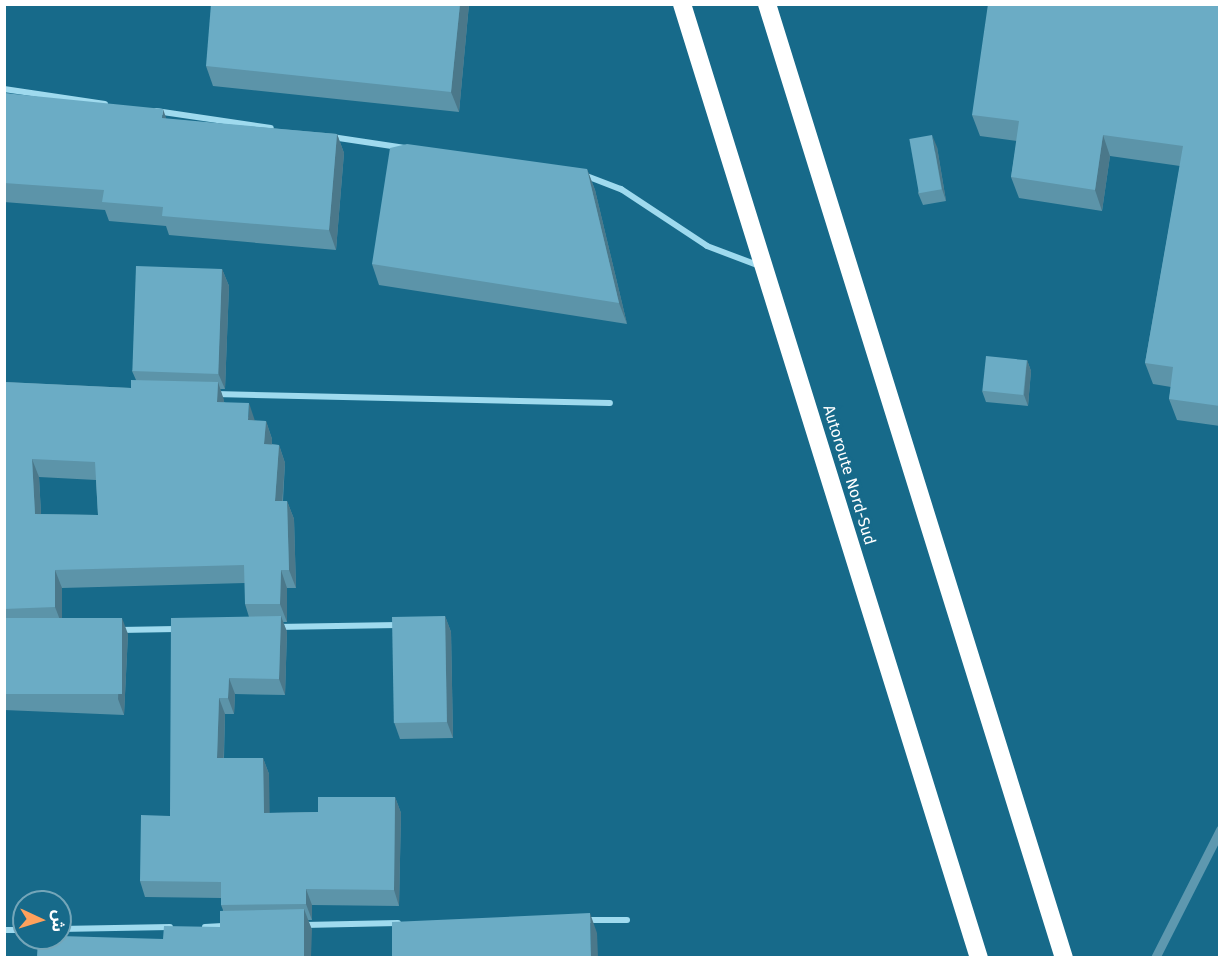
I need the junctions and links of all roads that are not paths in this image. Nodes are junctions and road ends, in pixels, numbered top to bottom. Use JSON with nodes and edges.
{"nodes":[{"id":1,"x":682,"y":4,"type":"edge"},
{"id":2,"x":766,"y":4,"type":"edge"},
{"id":3,"x":4,"y":89,"type":"edge"},
{"id":4,"x":110,"y":105,"type":"edge"},
{"id":5,"x":145,"y":110,"type":"edge"},
{"id":6,"x":286,"y":130,"type":"edge"},
{"id":7,"x":321,"y":135,"type":"edge"},
{"id":8,"x":414,"y":149,"type":"edge"},
{"id":9,"x":579,"y":173,"type":"edge"},
{"id":10,"x":764,"y":268,"type":"junction"},
{"id":11,"x":206,"y":394,"type":"edge"},
{"id":12,"x":610,"y":403,"type":"dead end"},
{"id":13,"x":411,"y":625,"type":"edge"},
{"id":14,"x":267,"y":627,"type":"edge"},
{"id":15,"x":184,"y":628,"type":"edge"},
{"id":16,"x":112,"y":630,"type":"edge"},
{"id":17,"x":580,"y":920,"type":"edge"},
{"id":18,"x":627,"y":920,"type":"dead end"},
{"id":19,"x":414,"y":923,"type":"edge"},
{"id":20,"x":296,"y":925,"type":"edge"},
{"id":21,"x":237,"y":926,"type":"edge"},
{"id":22,"x":178,"y":927,"type":"edge"},
{"id":23,"x":190,"y":927,"type":"edge"},
{"id":24,"x":72,"y":929,"type":"edge"},
{"id":25,"x":978,"y":952,"type":"edge"},
{"id":26,"x":1064,"y":957,"type":"edge"}],
"edges":[{"from":1,"to":10,"type":"highway","name":"Autoroute Nord-Sud"},
{"from":2,"to":26,"type":"highway"},
{"from":3,"to":4,"type":"street"},
{"from":5,"to":6,"type":"street"},
{"from":7,"to":8,"type":"street"},
{"from":9,"to":10,"type":"street"},
{"from":10,"to":25,"type":"highway","name":"Autoroute Nord-Sud"},
{"from":11,"to":12,"type":"street"},
{"from":13,"to":14,"type":"street"},
{"from":15,"to":16,"type":"street"},
{"from":17,"to":18,"type":"street"},
{"from":19,"to":20,"type":"street"},
{"from":21,"to":23,"type":"street"},
{"from":22,"to":24,"type":"street"}]}
